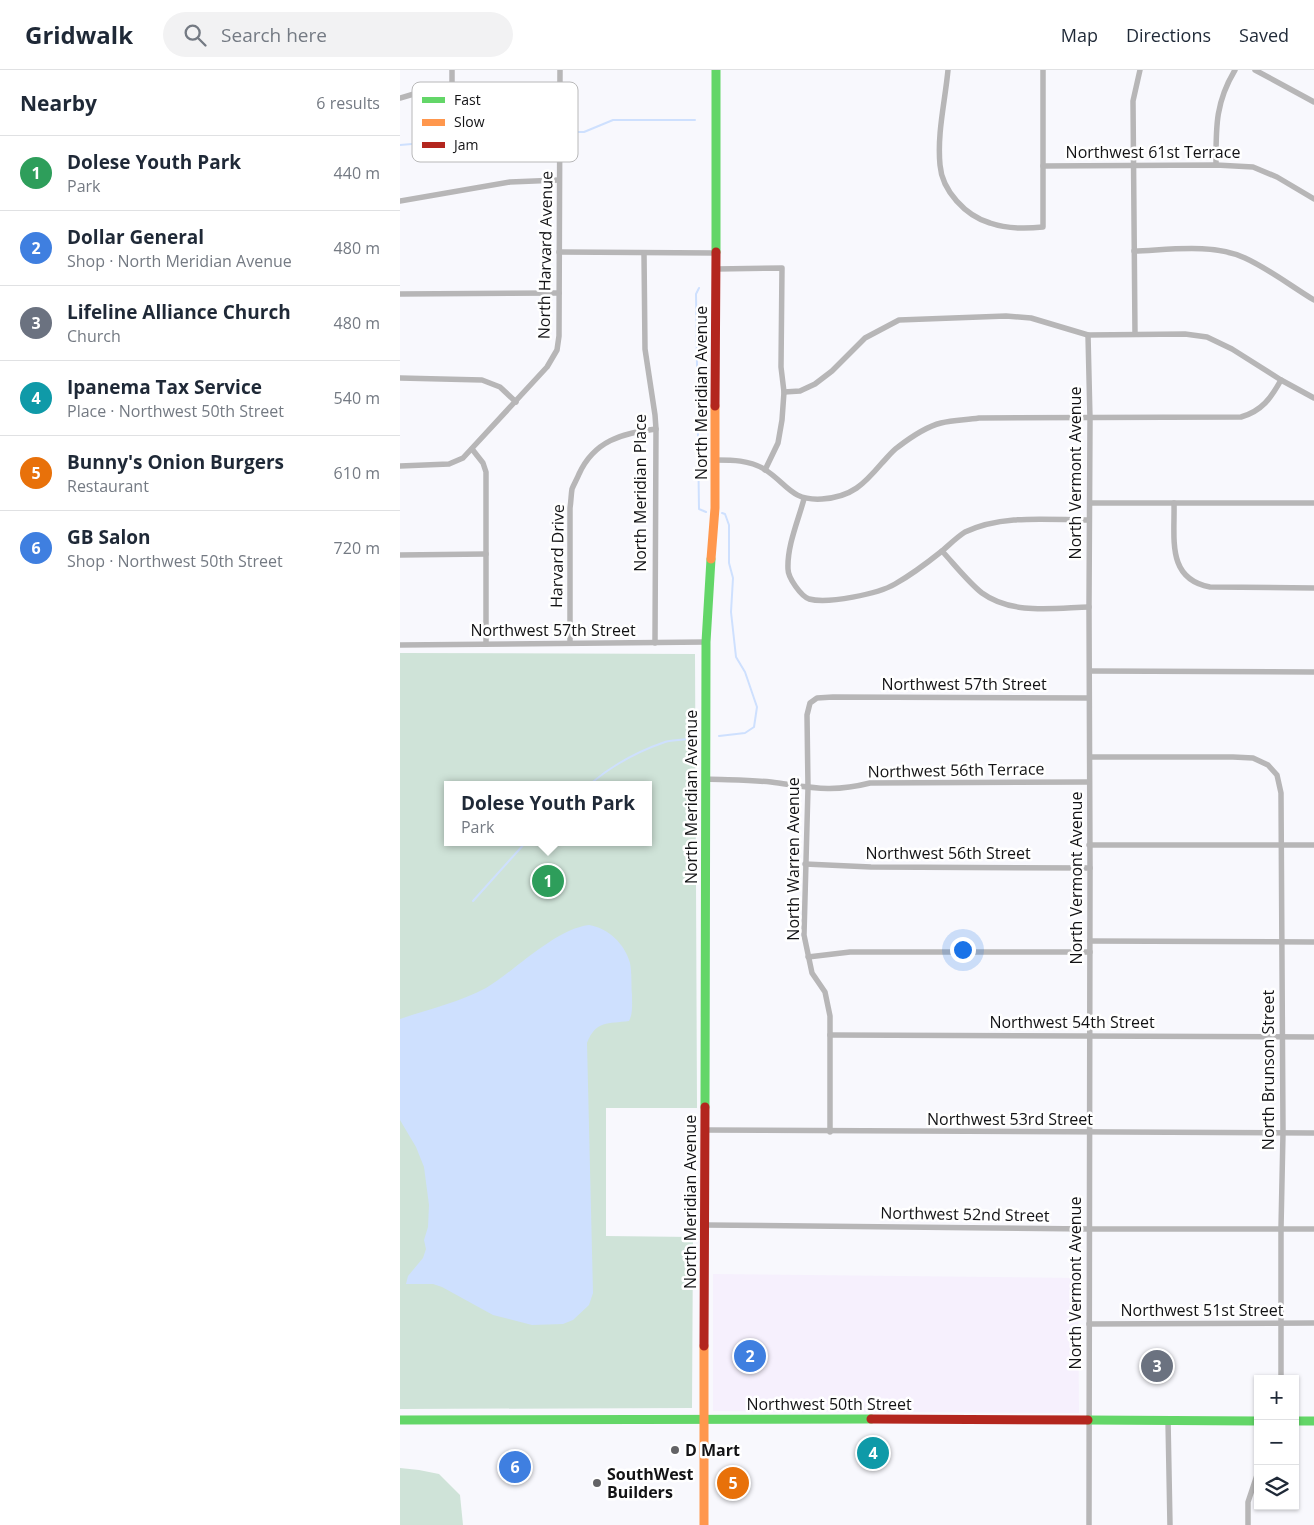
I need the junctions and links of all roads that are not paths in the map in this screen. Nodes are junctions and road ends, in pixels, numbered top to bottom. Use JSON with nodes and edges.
{"nodes":[{"id":1,"x":716,"y":70,"type":"edge"},
{"id":2,"x":948,"y":70,"type":"edge"},
{"id":3,"x":1043,"y":70,"type":"edge"},
{"id":4,"x":1140,"y":70,"type":"edge"},
{"id":5,"x":1235,"y":70,"type":"edge"},
{"id":6,"x":1255,"y":70,"type":"edge"},
{"id":7,"x":412,"y":94,"type":"edge"},
{"id":8,"x":400,"y":98,"type":"edge"},
{"id":9,"x":1314,"y":102,"type":"edge"},
{"id":10,"x":559,"y":162,"type":"edge"},
{"id":11,"x":1216,"y":165,"type":"junction"},
{"id":12,"x":1043,"y":166,"type":"junction"},
{"id":13,"x":1133,"y":166,"type":"junction"},
{"id":14,"x":559,"y":180,"type":"junction"},
{"id":15,"x":1314,"y":199,"type":"edge"},
{"id":16,"x":400,"y":202,"type":"edge"},
{"id":17,"x":1134,"y":251,"type":"junction"},
{"id":18,"x":559,"y":252,"type":"junction"},
{"id":19,"x":716,"y":252,"type":"junction"},
{"id":20,"x":644,"y":253,"type":"junction"},
{"id":21,"x":716,"y":269,"type":"junction"},
{"id":22,"x":559,"y":293,"type":"junction"},
{"id":23,"x":400,"y":294,"type":"edge"},
{"id":24,"x":1314,"y":300,"type":"edge"},
{"id":25,"x":1135,"y":334,"type":"junction"},
{"id":26,"x":1088,"y":335,"type":"junction"},
{"id":27,"x":400,"y":378,"type":"edge"},
{"id":28,"x":1281,"y":380,"type":"junction"},
{"id":29,"x":784,"y":392,"type":"junction"},
{"id":30,"x":1314,"y":398,"type":"edge"},
{"id":31,"x":516,"y":402,"type":"junction"},
{"id":32,"x":1090,"y":419,"type":"junction"},
{"id":33,"x":656,"y":429,"type":"junction"},
{"id":34,"x":472,"y":449,"type":"junction"},
{"id":35,"x":716,"y":460,"type":"junction"},
{"id":36,"x":400,"y":466,"type":"edge"},
{"id":37,"x":765,"y":470,"type":"junction"},
{"id":38,"x":804,"y":499,"type":"junction"},
{"id":39,"x":1090,"y":502,"type":"junction"},
{"id":40,"x":1174,"y":503,"type":"junction"},
{"id":41,"x":1314,"y":503,"type":"edge"},
{"id":42,"x":1090,"y":520,"type":"junction"},
{"id":43,"x":942,"y":551,"type":"junction"},
{"id":44,"x":486,"y":554,"type":"junction"},
{"id":45,"x":400,"y":555,"type":"edge"},
{"id":46,"x":1314,"y":588,"type":"edge"},
{"id":47,"x":1089,"y":607,"type":"junction"},
{"id":48,"x":706,"y":642,"type":"junction"},
{"id":49,"x":570,"y":643,"type":"junction"},
{"id":50,"x":654,"y":643,"type":"junction"},
{"id":51,"x":486,"y":644,"type":"junction"},
{"id":52,"x":400,"y":645,"type":"edge"},
{"id":53,"x":1090,"y":671,"type":"junction"},
{"id":54,"x":1314,"y":672,"type":"edge"},
{"id":55,"x":1089,"y":698,"type":"junction"},
{"id":56,"x":810,"y":703,"type":"joint"},
{"id":57,"x":1090,"y":757,"type":"junction"},
{"id":58,"x":706,"y":779,"type":"junction"},
{"id":59,"x":1089,"y":782,"type":"junction"},
{"id":60,"x":808,"y":788,"type":"junction"},
{"id":61,"x":1090,"y":845,"type":"junction"},
{"id":62,"x":1282,"y":845,"type":"junction"},
{"id":63,"x":1314,"y":845,"type":"edge"},
{"id":64,"x":805,"y":864,"type":"junction"},
{"id":65,"x":1090,"y":868,"type":"junction"},
{"id":66,"x":1090,"y":941,"type":"junction"},
{"id":67,"x":1282,"y":942,"type":"junction"},
{"id":68,"x":1314,"y":942,"type":"edge"},
{"id":69,"x":1090,"y":952,"type":"junction"},
{"id":70,"x":808,"y":957,"type":"junction"},
{"id":71,"x":830,"y":1036,"type":"junction"},
{"id":72,"x":1090,"y":1036,"type":"junction"},
{"id":73,"x":1282,"y":1037,"type":"junction"},
{"id":74,"x":1314,"y":1037,"type":"edge"},
{"id":75,"x":706,"y":1130,"type":"junction"},
{"id":76,"x":830,"y":1132,"type":"junction"},
{"id":77,"x":1090,"y":1133,"type":"junction"},
{"id":78,"x":1283,"y":1133,"type":"junction"},
{"id":79,"x":1314,"y":1133,"type":"edge"},
{"id":80,"x":705,"y":1225,"type":"junction"},
{"id":81,"x":1281,"y":1228,"type":"junction"},
{"id":82,"x":1314,"y":1228,"type":"edge"},
{"id":83,"x":1089,"y":1229,"type":"junction"},
{"id":84,"x":1280,"y":1323,"type":"junction"},
{"id":85,"x":1314,"y":1323,"type":"edge"},
{"id":86,"x":1090,"y":1324,"type":"junction"},
{"id":87,"x":1281,"y":1375,"type":"edge"},
{"id":88,"x":400,"y":1420,"type":"edge"},
{"id":89,"x":705,"y":1420,"type":"junction"},
{"id":90,"x":1089,"y":1420,"type":"junction"},
{"id":91,"x":1168,"y":1420,"type":"junction"},
{"id":92,"x":1254,"y":1421,"type":"edge"},
{"id":93,"x":1299,"y":1421,"type":"edge"},
{"id":94,"x":1314,"y":1421,"type":"edge"},
{"id":95,"x":1254,"y":1484,"type":"edge"},
{"id":96,"x":704,"y":1525,"type":"edge"},
{"id":97,"x":1089,"y":1525,"type":"edge"},
{"id":98,"x":1170,"y":1525,"type":"edge"},
{"id":99,"x":1248,"y":1525,"type":"edge"}],
"edges":[{"from":1,"to":19,"type":"main road","name":"North Meridian Avenue"},
{"from":2,"to":12,"type":"street"},
{"from":3,"to":12,"type":"street"},
{"from":4,"to":13,"type":"street"},
{"from":5,"to":11,"type":"street"},
{"from":6,"to":9,"type":"street"},
{"from":7,"to":8,"type":"street"},
{"from":10,"to":14,"type":"street","name":"North Harvard Avenue"},
{"from":11,"to":13,"type":"street","name":"Northwest 61st Terrace"},
{"from":11,"to":15,"type":"street","name":"Northwest 61st Terrace"},
{"from":12,"to":13,"type":"street","name":"Northwest 61st Terrace"},
{"from":13,"to":17,"type":"street"},
{"from":14,"to":16,"type":"street"},
{"from":14,"to":18,"type":"street","name":"North Harvard Avenue"},
{"from":17,"to":24,"type":"street"},
{"from":17,"to":25,"type":"street"},
{"from":18,"to":20,"type":"street"},
{"from":18,"to":22,"type":"street","name":"North Harvard Avenue"},
{"from":19,"to":20,"type":"street"},
{"from":19,"to":21,"type":"main road","name":"North Meridian Avenue"},
{"from":20,"to":33,"type":"street","name":"North Meridian Place"},
{"from":21,"to":29,"type":"street"},
{"from":21,"to":35,"type":"main road","name":"North Meridian Avenue"},
{"from":22,"to":23,"type":"street"},
{"from":22,"to":31,"type":"street","name":"North Harvard Avenue"},
{"from":25,"to":26,"type":"street"},
{"from":25,"to":28,"type":"street"},
{"from":26,"to":29,"type":"street"},
{"from":26,"to":32,"type":"street","name":"North Vermont Avenue"},
{"from":27,"to":31,"type":"street"},
{"from":28,"to":30,"type":"street"},
{"from":28,"to":32,"type":"street"},
{"from":29,"to":37,"type":"street"},
{"from":31,"to":34,"type":"street","name":"North Harvard Avenue"},
{"from":32,"to":38,"type":"street"},
{"from":32,"to":39,"type":"street","name":"North Vermont Avenue"},
{"from":33,"to":49,"type":"street","name":"Harvard Drive"},
{"from":33,"to":50,"type":"street","name":"North Meridian Place"},
{"from":34,"to":36,"type":"street","name":"North Harvard Avenue"},
{"from":34,"to":44,"type":"street"},
{"from":35,"to":37,"type":"street"},
{"from":35,"to":48,"type":"main road","name":"North Meridian Avenue"},
{"from":37,"to":38,"type":"street"},
{"from":38,"to":43,"type":"street"},
{"from":39,"to":40,"type":"street"},
{"from":39,"to":42,"type":"street","name":"North Vermont Avenue"},
{"from":40,"to":41,"type":"street"},
{"from":40,"to":46,"type":"street"},
{"from":42,"to":43,"type":"street"},
{"from":42,"to":47,"type":"street","name":"North Vermont Avenue"},
{"from":43,"to":47,"type":"street"},
{"from":44,"to":45,"type":"street"},
{"from":44,"to":51,"type":"street"},
{"from":47,"to":53,"type":"street","name":"North Vermont Avenue"},
{"from":48,"to":50,"type":"street","name":"Northwest 57th Street"},
{"from":48,"to":58,"type":"main road","name":"North Meridian Avenue"},
{"from":49,"to":50,"type":"street","name":"Northwest 57th Street"},
{"from":49,"to":51,"type":"street","name":"Northwest 57th Street"},
{"from":51,"to":52,"type":"street","name":"Northwest 57th Street"},
{"from":53,"to":54,"type":"street"},
{"from":53,"to":55,"type":"street","name":"North Vermont Avenue"},
{"from":55,"to":56,"type":"street","name":"Northwest 57th Street"},
{"from":55,"to":57,"type":"street","name":"North Vermont Avenue"},
{"from":56,"to":60,"type":"street","name":"North Warren Avenue"},
{"from":57,"to":59,"type":"street","name":"North Vermont Avenue"},
{"from":57,"to":62,"type":"street","name":"North Brunson Street"},
{"from":58,"to":60,"type":"street","name":"Northwest 56th Terrace"},
{"from":58,"to":75,"type":"main road","name":"North Meridian Avenue"},
{"from":59,"to":60,"type":"street","name":"Northwest 56th Terrace"},
{"from":59,"to":61,"type":"street","name":"North Vermont Avenue"},
{"from":60,"to":64,"type":"street","name":"North Warren Avenue"},
{"from":61,"to":62,"type":"street"},
{"from":61,"to":65,"type":"street","name":"North Vermont Avenue"},
{"from":62,"to":63,"type":"street"},
{"from":62,"to":67,"type":"street","name":"North Brunson Street"},
{"from":64,"to":65,"type":"street","name":"Northwest 56th Street"},
{"from":64,"to":70,"type":"street","name":"North Warren Avenue"},
{"from":65,"to":66,"type":"street","name":"North Vermont Avenue"},
{"from":66,"to":67,"type":"street"},
{"from":66,"to":69,"type":"street","name":"North Vermont Avenue"},
{"from":67,"to":68,"type":"street"},
{"from":67,"to":73,"type":"street","name":"North Brunson Street"},
{"from":69,"to":70,"type":"street"},
{"from":69,"to":72,"type":"street","name":"North Vermont Avenue"},
{"from":70,"to":71,"type":"street","name":"North Warren Avenue"},
{"from":71,"to":72,"type":"street","name":"Northwest 54th Street"},
{"from":71,"to":76,"type":"street","name":"North Warren Avenue"},
{"from":72,"to":73,"type":"street","name":"Northwest 54th Street"},
{"from":72,"to":77,"type":"street","name":"North Vermont Avenue"},
{"from":73,"to":74,"type":"street","name":"Northwest 54th Street"},
{"from":73,"to":78,"type":"street","name":"North Brunson Street"},
{"from":75,"to":76,"type":"street","name":"Northwest 53rd Street"},
{"from":75,"to":80,"type":"main road","name":"North Meridian Avenue"},
{"from":76,"to":77,"type":"street","name":"Northwest 53rd Street"},
{"from":77,"to":78,"type":"street","name":"Northwest 53rd Street"},
{"from":77,"to":83,"type":"street","name":"North Vermont Avenue"},
{"from":78,"to":79,"type":"street","name":"Northwest 53rd Street"},
{"from":78,"to":81,"type":"street","name":"North Brunson Street"},
{"from":80,"to":83,"type":"street","name":"Northwest 52nd Street"},
{"from":80,"to":89,"type":"main road","name":"North Meridian Avenue"},
{"from":81,"to":82,"type":"street","name":"Northwest 52nd Street"},
{"from":81,"to":83,"type":"street","name":"Northwest 52nd Street"},
{"from":81,"to":84,"type":"street","name":"North Brunson Street"},
{"from":83,"to":86,"type":"street","name":"North Vermont Avenue"},
{"from":84,"to":85,"type":"street","name":"Northwest 51st Street"},
{"from":84,"to":86,"type":"street","name":"Northwest 51st Street"},
{"from":84,"to":87,"type":"street","name":"North Brunson Street"},
{"from":86,"to":90,"type":"street","name":"North Vermont Avenue"},
{"from":88,"to":89,"type":"main road","name":"Northwest 50th Street"},
{"from":89,"to":90,"type":"main road","name":"Northwest 50th Street"},
{"from":89,"to":96,"type":"main road","name":"North Meridian Avenue"},
{"from":90,"to":91,"type":"main road","name":"Northwest 50th Street"},
{"from":90,"to":97,"type":"street"},
{"from":91,"to":92,"type":"main road","name":"Northwest 50th Street"},
{"from":91,"to":98,"type":"street"},
{"from":93,"to":94,"type":"main road"},
{"from":95,"to":99,"type":"street"}]}
